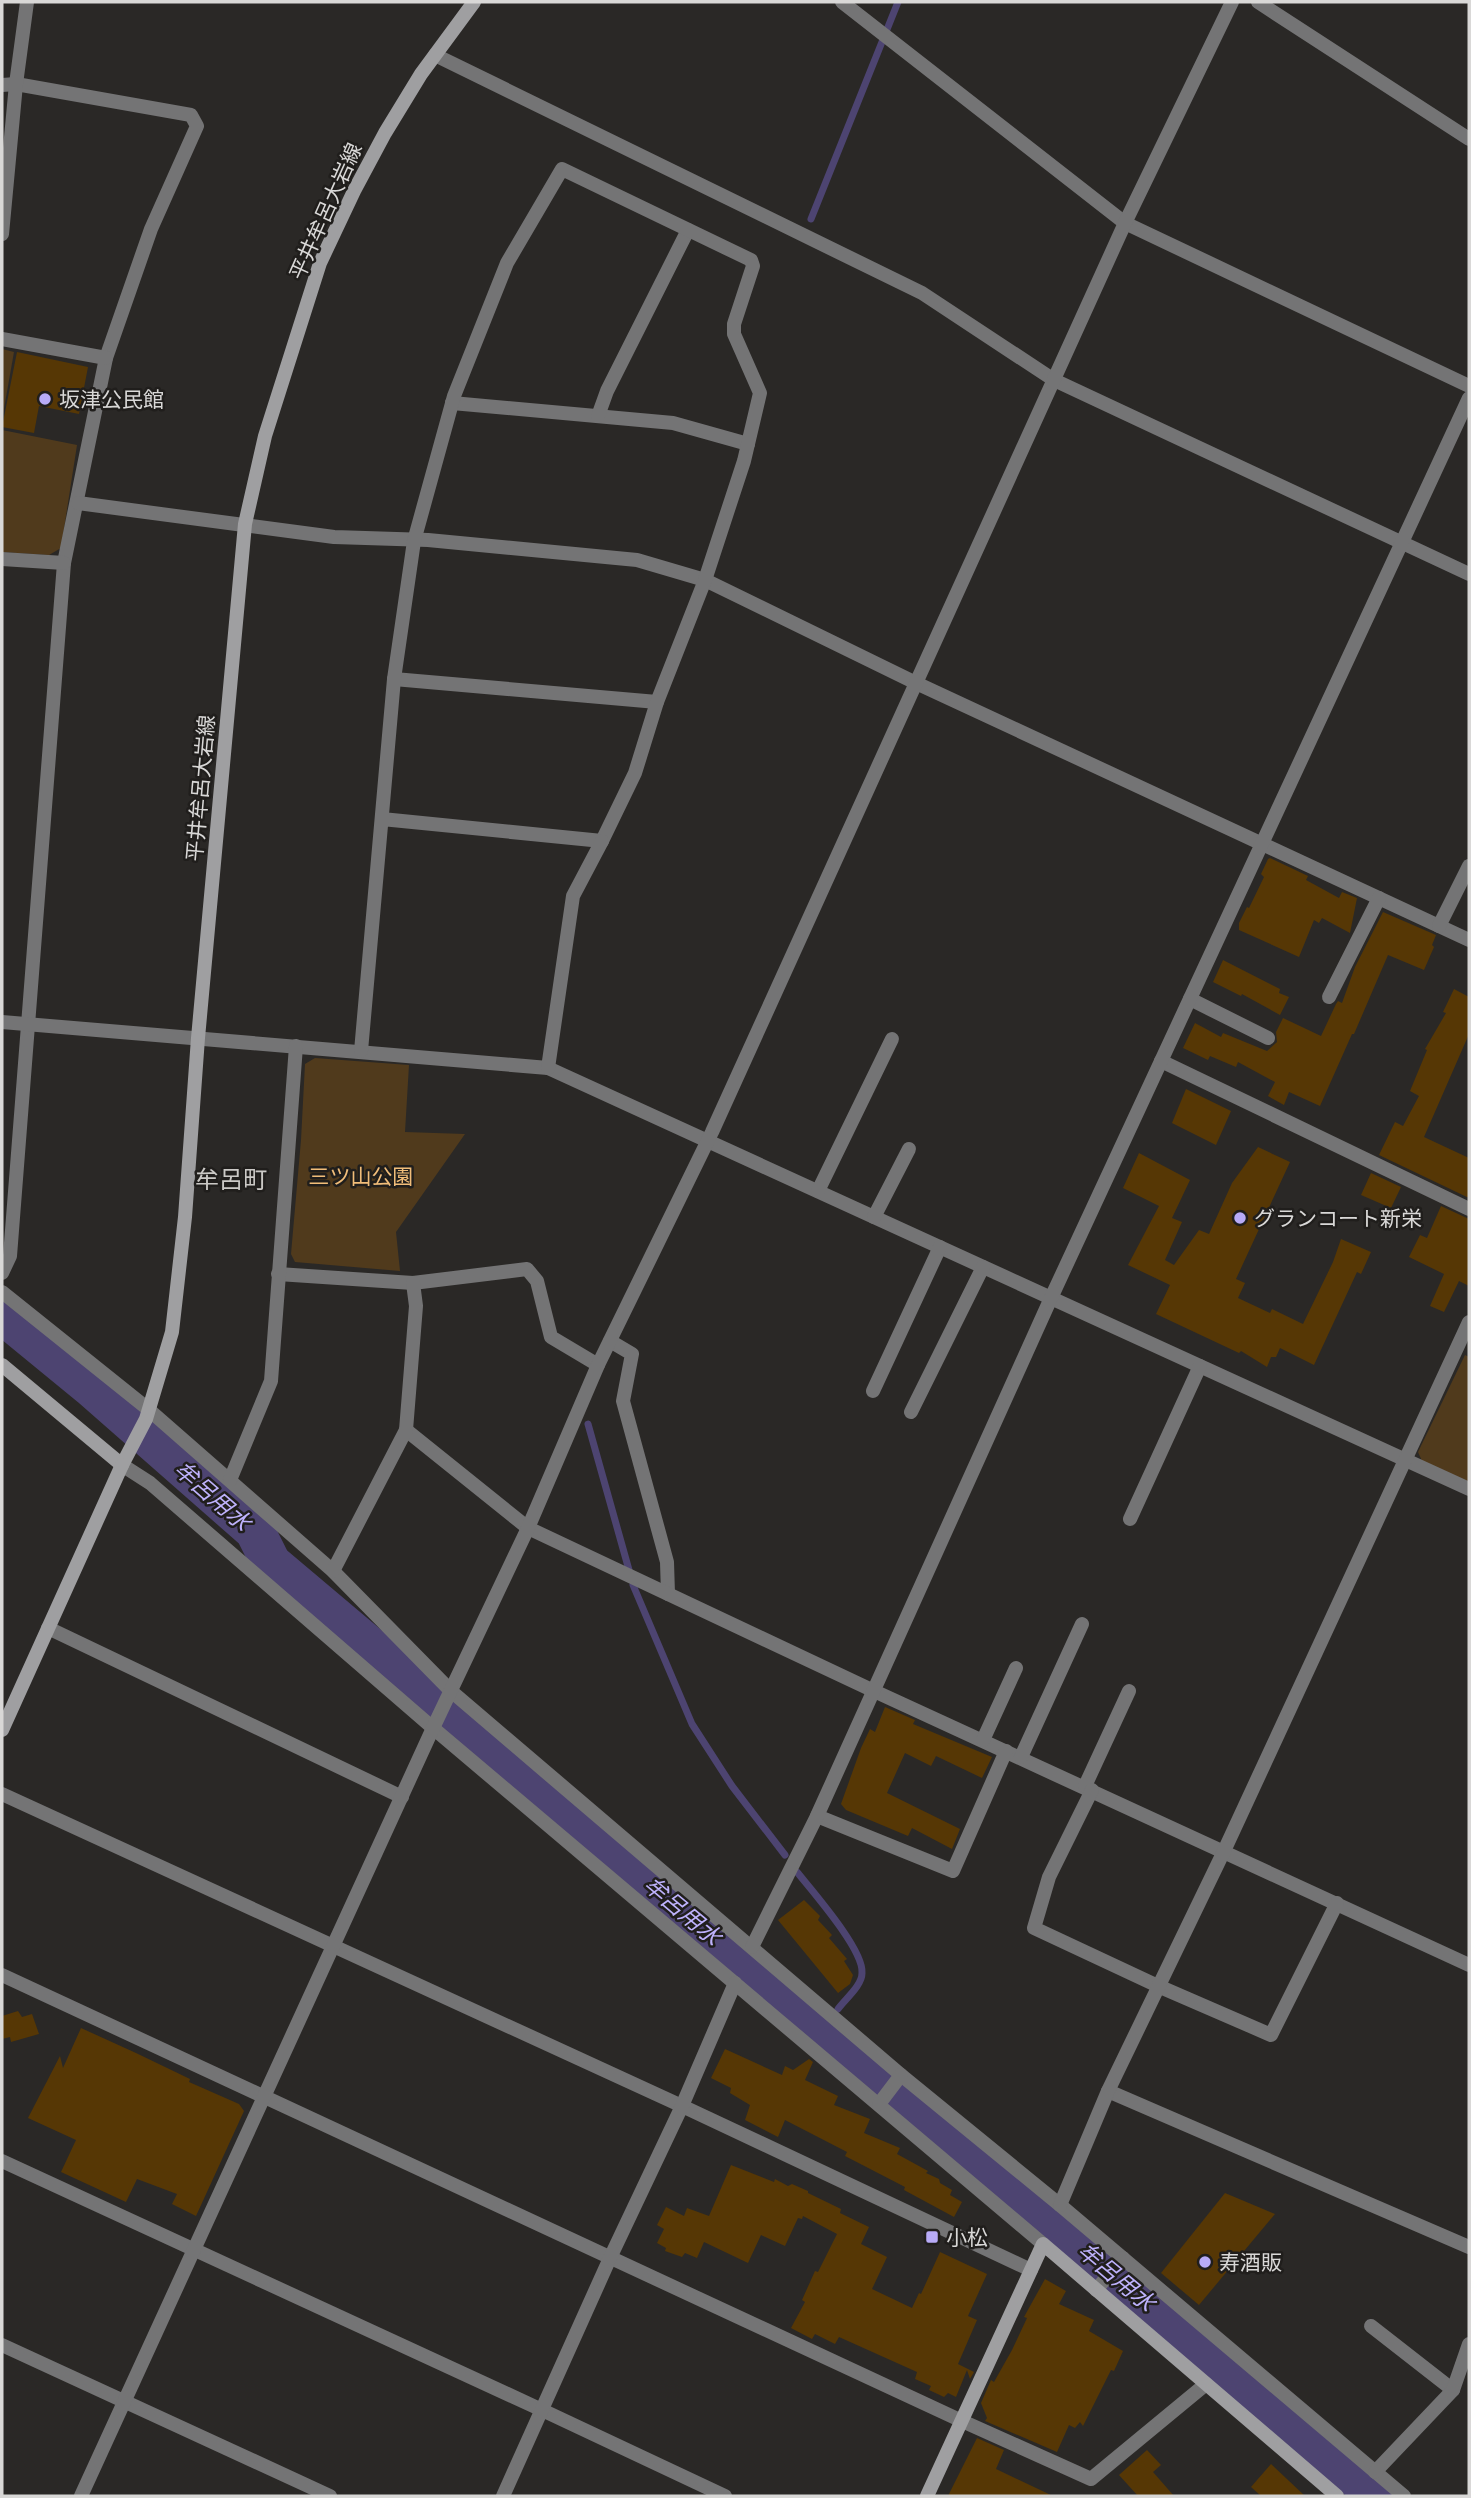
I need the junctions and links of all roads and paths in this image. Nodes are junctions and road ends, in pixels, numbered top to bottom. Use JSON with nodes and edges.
{"nodes":[{"id":1,"x":27,"y":2,"type":"edge"},
{"id":2,"x":474,"y":2,"type":"edge"},
{"id":3,"x":842,"y":2,"type":"edge"},
{"id":4,"x":1232,"y":2,"type":"edge"},
{"id":5,"x":1258,"y":2,"type":"edge"},
{"id":6,"x":435,"y":55,"type":"junction"},
{"id":7,"x":9,"y":85,"type":"edge"},
{"id":8,"x":1469,"y":139,"type":"edge"},
{"id":9,"x":1125,"y":223,"type":"junction"},
{"id":10,"x":688,"y":230,"type":"junction"},
{"id":11,"x":2,"y":234,"type":"edge"},
{"id":12,"x":2,"y":339,"type":"edge"},
{"id":13,"x":106,"y":358,"type":"junction"},
{"id":14,"x":1054,"y":380,"type":"junction"},
{"id":15,"x":1469,"y":386,"type":"edge"},
{"id":16,"x":1469,"y":398,"type":"edge"},
{"id":17,"x":452,"y":402,"type":"junction"},
{"id":18,"x":598,"y":416,"type":"junction"},
{"id":19,"x":748,"y":444,"type":"junction"},
{"id":20,"x":78,"y":503,"type":"junction"},
{"id":21,"x":245,"y":524,"type":"junction"},
{"id":22,"x":414,"y":541,"type":"junction"},
{"id":23,"x":1402,"y":543,"type":"junction"},
{"id":24,"x":2,"y":559,"type":"edge"},
{"id":25,"x":64,"y":563,"type":"junction"},
{"id":26,"x":1469,"y":575,"type":"edge"},
{"id":27,"x":705,"y":580,"type":"junction"},
{"id":28,"x":394,"y":679,"type":"junction"},
{"id":29,"x":916,"y":683,"type":"junction"},
{"id":30,"x":657,"y":702,"type":"junction"},
{"id":31,"x":382,"y":819,"type":"junction"},
{"id":32,"x":602,"y":841,"type":"junction"},
{"id":33,"x":1262,"y":844,"type":"junction"},
{"id":34,"x":1469,"y":866,"type":"edge"},
{"id":35,"x":1378,"y":898,"type":"junction"},
{"id":36,"x":1439,"y":926,"type":"junction"},
{"id":37,"x":1469,"y":940,"type":"edge"},
{"id":38,"x":1329,"y":997,"type":"dead end"},
{"id":39,"x":1190,"y":999,"type":"junction"},
{"id":40,"x":2,"y":1022,"type":"edge"},
{"id":41,"x":29,"y":1025,"type":"junction"},
{"id":42,"x":198,"y":1038,"type":"junction"},
{"id":43,"x":1268,"y":1038,"type":"dead end"},
{"id":44,"x":892,"y":1039,"type":"dead end"},
{"id":45,"x":296,"y":1046,"type":"junction"},
{"id":46,"x":361,"y":1052,"type":"junction"},
{"id":47,"x":1161,"y":1060,"type":"junction"},
{"id":48,"x":548,"y":1068,"type":"junction"},
{"id":49,"x":708,"y":1141,"type":"junction"},
{"id":50,"x":909,"y":1149,"type":"dead end"},
{"id":51,"x":818,"y":1191,"type":"junction"},
{"id":52,"x":1469,"y":1209,"type":"edge"},
{"id":53,"x":874,"y":1217,"type":"junction"},
{"id":54,"x":940,"y":1247,"type":"junction"},
{"id":55,"x":983,"y":1267,"type":"junction"},
{"id":56,"x":2,"y":1273,"type":"edge"},
{"id":57,"x":278,"y":1273,"type":"junction"},
{"id":58,"x":412,"y":1283,"type":"junction"},
{"id":59,"x":2,"y":1292,"type":"edge"},
{"id":60,"x":1051,"y":1298,"type":"junction"},
{"id":61,"x":1469,"y":1322,"type":"edge"},
{"id":62,"x":610,"y":1341,"type":"junction"},
{"id":63,"x":2,"y":1365,"type":"edge"},
{"id":64,"x":598,"y":1365,"type":"junction"},
{"id":65,"x":1200,"y":1366,"type":"junction"},
{"id":66,"x":873,"y":1391,"type":"dead end"},
{"id":67,"x":911,"y":1412,"type":"dead end"},
{"id":68,"x":147,"y":1414,"type":"junction"},
{"id":69,"x":406,"y":1430,"type":"junction"},
{"id":70,"x":1406,"y":1460,"type":"junction"},
{"id":71,"x":122,"y":1465,"type":"junction"},
{"id":72,"x":230,"y":1480,"type":"junction"},
{"id":73,"x":1469,"y":1489,"type":"edge"},
{"id":74,"x":1130,"y":1520,"type":"dead end"},
{"id":75,"x":528,"y":1528,"type":"junction"},
{"id":76,"x":333,"y":1571,"type":"junction"},
{"id":77,"x":668,"y":1594,"type":"junction"},
{"id":78,"x":1082,"y":1624,"type":"dead end"},
{"id":79,"x":48,"y":1628,"type":"junction"},
{"id":80,"x":1016,"y":1668,"type":"dead end"},
{"id":81,"x":874,"y":1691,"type":"junction"},
{"id":82,"x":1129,"y":1691,"type":"dead end"},
{"id":83,"x":449,"y":1695,"type":"junction"},
{"id":84,"x":435,"y":1723,"type":"junction"},
{"id":85,"x":2,"y":1730,"type":"edge"},
{"id":86,"x":983,"y":1740,"type":"junction"},
{"id":87,"x":1006,"y":1751,"type":"junction"},
{"id":88,"x":1021,"y":1757,"type":"junction"},
{"id":89,"x":1088,"y":1788,"type":"junction"},
{"id":90,"x":2,"y":1794,"type":"edge"},
{"id":91,"x":402,"y":1797,"type":"junction"},
{"id":92,"x":817,"y":1816,"type":"junction"},
{"id":93,"x":1224,"y":1851,"type":"junction"},
{"id":94,"x":1337,"y":1903,"type":"junction"},
{"id":95,"x":334,"y":1946,"type":"junction"},
{"id":96,"x":752,"y":1947,"type":"junction"},
{"id":97,"x":1469,"y":1965,"type":"edge"},
{"id":98,"x":2,"y":1975,"type":"edge"},
{"id":99,"x":736,"y":1983,"type":"junction"},
{"id":100,"x":1158,"y":1986,"type":"junction"},
{"id":101,"x":899,"y":2078,"type":"junction"},
{"id":102,"x":1108,"y":2091,"type":"junction"},
{"id":103,"x":264,"y":2096,"type":"junction"},
{"id":104,"x":882,"y":2100,"type":"junction"},
{"id":105,"x":682,"y":2106,"type":"junction"},
{"id":106,"x":2,"y":2161,"type":"edge"},
{"id":107,"x":1060,"y":2204,"type":"junction"},
{"id":108,"x":1043,"y":2244,"type":"junction"},
{"id":109,"x":1469,"y":2247,"type":"edge"},
{"id":110,"x":192,"y":2249,"type":"junction"},
{"id":111,"x":610,"y":2259,"type":"junction"},
{"id":112,"x":1120,"y":2262,"type":"junction"},
{"id":113,"x":1031,"y":2270,"type":"junction"},
{"id":114,"x":1100,"y":2286,"type":"junction"},
{"id":115,"x":1371,"y":2326,"type":"dead end"},
{"id":116,"x":1469,"y":2344,"type":"edge"},
{"id":117,"x":2,"y":2345,"type":"edge"},
{"id":118,"x":1206,"y":2384,"type":"junction"},
{"id":119,"x":1453,"y":2390,"type":"junction"},
{"id":120,"x":124,"y":2401,"type":"junction"},
{"id":121,"x":542,"y":2410,"type":"junction"},
{"id":122,"x":962,"y":2421,"type":"junction"},
{"id":123,"x":1375,"y":2472,"type":"junction"},
{"id":124,"x":80,"y":2496,"type":"edge"},
{"id":125,"x":330,"y":2496,"type":"edge"},
{"id":126,"x":503,"y":2496,"type":"edge"},
{"id":127,"x":725,"y":2496,"type":"edge"},
{"id":128,"x":927,"y":2496,"type":"edge"},
{"id":129,"x":1337,"y":2496,"type":"edge"},
{"id":130,"x":1404,"y":2496,"type":"edge"}],
"edges":[{"from":1,"to":7,"type":"street"},
{"from":2,"to":6,"type":"main road","name":"平井牟呂大岩線"},
{"from":3,"to":9,"type":"street"},
{"from":4,"to":9,"type":"street"},
{"from":5,"to":8,"type":"street"},
{"from":6,"to":14,"type":"street"},
{"from":6,"to":21,"type":"main road","name":"平井牟呂大岩線"},
{"from":7,"to":11,"type":"street"},
{"from":7,"to":13,"type":"street"},
{"from":9,"to":14,"type":"street"},
{"from":9,"to":15,"type":"street"},
{"from":10,"to":17,"type":"street"},
{"from":10,"to":18,"type":"street"},
{"from":10,"to":19,"type":"street"},
{"from":12,"to":13,"type":"street"},
{"from":13,"to":20,"type":"street"},
{"from":14,"to":23,"type":"street"},
{"from":14,"to":29,"type":"street"},
{"from":16,"to":23,"type":"street"},
{"from":17,"to":18,"type":"street"},
{"from":17,"to":22,"type":"street"},
{"from":18,"to":19,"type":"street"},
{"from":19,"to":27,"type":"street"},
{"from":20,"to":21,"type":"street"},
{"from":20,"to":25,"type":"street"},
{"from":21,"to":22,"type":"street"},
{"from":21,"to":42,"type":"main road","name":"平井牟呂大岩線"},
{"from":22,"to":27,"type":"street"},
{"from":22,"to":28,"type":"street"},
{"from":23,"to":26,"type":"street"},
{"from":23,"to":33,"type":"street"},
{"from":24,"to":25,"type":"street"},
{"from":25,"to":41,"type":"street"},
{"from":27,"to":29,"type":"street"},
{"from":27,"to":30,"type":"street"},
{"from":28,"to":30,"type":"street"},
{"from":28,"to":31,"type":"street"},
{"from":29,"to":33,"type":"street"},
{"from":29,"to":49,"type":"street"},
{"from":30,"to":32,"type":"street"},
{"from":31,"to":32,"type":"street"},
{"from":31,"to":46,"type":"street"},
{"from":32,"to":48,"type":"street"},
{"from":33,"to":35,"type":"street"},
{"from":33,"to":39,"type":"street"},
{"from":34,"to":36,"type":"street"},
{"from":35,"to":36,"type":"street"},
{"from":35,"to":38,"type":"street"},
{"from":36,"to":37,"type":"street"},
{"from":39,"to":43,"type":"street"},
{"from":39,"to":47,"type":"street"},
{"from":40,"to":41,"type":"street"},
{"from":41,"to":42,"type":"street"},
{"from":41,"to":56,"type":"street"},
{"from":42,"to":45,"type":"street"},
{"from":42,"to":68,"type":"main road","name":"平井牟呂大岩線"},
{"from":44,"to":51,"type":"street"},
{"from":45,"to":46,"type":"street"},
{"from":45,"to":57,"type":"street"},
{"from":46,"to":48,"type":"street"},
{"from":47,"to":52,"type":"street"},
{"from":47,"to":60,"type":"street"},
{"from":48,"to":49,"type":"street"},
{"from":49,"to":51,"type":"street"},
{"from":49,"to":62,"type":"street"},
{"from":50,"to":53,"type":"street"},
{"from":51,"to":53,"type":"street"},
{"from":53,"to":54,"type":"street"},
{"from":54,"to":55,"type":"street"},
{"from":54,"to":66,"type":"street"},
{"from":55,"to":60,"type":"street"},
{"from":55,"to":67,"type":"street"},
{"from":57,"to":58,"type":"street"},
{"from":57,"to":72,"type":"street"},
{"from":58,"to":64,"type":"street"},
{"from":58,"to":69,"type":"street"},
{"from":59,"to":68,"type":"street"},
{"from":60,"to":65,"type":"street"},
{"from":60,"to":81,"type":"street"},
{"from":61,"to":70,"type":"street"},
{"from":62,"to":64,"type":"street"},
{"from":62,"to":77,"type":"street"},
{"from":63,"to":71,"type":"main road"},
{"from":64,"to":75,"type":"street"},
{"from":65,"to":70,"type":"street"},
{"from":65,"to":74,"type":"street"},
{"from":68,"to":71,"type":"main road","name":"平井牟呂大岩線"},
{"from":68,"to":72,"type":"street"},
{"from":69,"to":75,"type":"street"},
{"from":69,"to":76,"type":"street"},
{"from":70,"to":73,"type":"street"},
{"from":70,"to":93,"type":"street"},
{"from":71,"to":79,"type":"main road","name":"平井牟呂大岩線"},
{"from":71,"to":84,"type":"street"},
{"from":72,"to":76,"type":"street"},
{"from":75,"to":77,"type":"street"},
{"from":75,"to":83,"type":"street"},
{"from":76,"to":83,"type":"street"},
{"from":77,"to":81,"type":"street"},
{"from":78,"to":88,"type":"street"},
{"from":79,"to":85,"type":"main road","name":"平井牟呂大岩線"},
{"from":79,"to":91,"type":"street"},
{"from":80,"to":86,"type":"street"},
{"from":81,"to":86,"type":"street"},
{"from":81,"to":92,"type":"street"},
{"from":82,"to":89,"type":"street"},
{"from":83,"to":84,"type":"street"},
{"from":83,"to":96,"type":"street"},
{"from":84,"to":91,"type":"street"},
{"from":84,"to":99,"type":"street"},
{"from":86,"to":87,"type":"street"},
{"from":87,"to":88,"type":"street"},
{"from":87,"to":92,"type":"street"},
{"from":88,"to":89,"type":"street"},
{"from":89,"to":93,"type":"street"},
{"from":89,"to":100,"type":"street"},
{"from":90,"to":95,"type":"street"},
{"from":91,"to":95,"type":"street"},
{"from":92,"to":96,"type":"street"},
{"from":93,"to":94,"type":"street"},
{"from":93,"to":100,"type":"street"},
{"from":94,"to":97,"type":"street"},
{"from":94,"to":100,"type":"street"},
{"from":95,"to":103,"type":"street"},
{"from":95,"to":105,"type":"street"},
{"from":96,"to":101,"type":"street"},
{"from":98,"to":103,"type":"street"},
{"from":99,"to":104,"type":"street"},
{"from":99,"to":105,"type":"street"},
{"from":100,"to":102,"type":"street"},
{"from":101,"to":104,"type":"street"},
{"from":101,"to":107,"type":"street"},
{"from":102,"to":107,"type":"street"},
{"from":102,"to":109,"type":"street"},
{"from":103,"to":110,"type":"street"},
{"from":103,"to":111,"type":"street"},
{"from":104,"to":108,"type":"street"},
{"from":105,"to":111,"type":"street"},
{"from":105,"to":113,"type":"street"},
{"from":106,"to":110,"type":"street"},
{"from":107,"to":112,"type":"street"},
{"from":108,"to":113,"type":"main road"},
{"from":108,"to":114,"type":"main road"},
{"from":110,"to":120,"type":"street"},
{"from":110,"to":121,"type":"street"},
{"from":111,"to":121,"type":"street"},
{"from":111,"to":122,"type":"street"},
{"from":112,"to":114,"type":"street"},
{"from":112,"to":123,"type":"street"},
{"from":113,"to":122,"type":"main road"},
{"from":114,"to":118,"type":"main road"},
{"from":115,"to":119,"type":"street"},
{"from":116,"to":119,"type":"street"},
{"from":117,"to":120,"type":"street"},
{"from":118,"to":122,"type":"street"},
{"from":118,"to":129,"type":"main road"},
{"from":119,"to":123,"type":"street"},
{"from":120,"to":124,"type":"street"},
{"from":120,"to":125,"type":"street"},
{"from":121,"to":126,"type":"street"},
{"from":121,"to":127,"type":"street"},
{"from":122,"to":128,"type":"main road"},
{"from":123,"to":130,"type":"street"}]}
